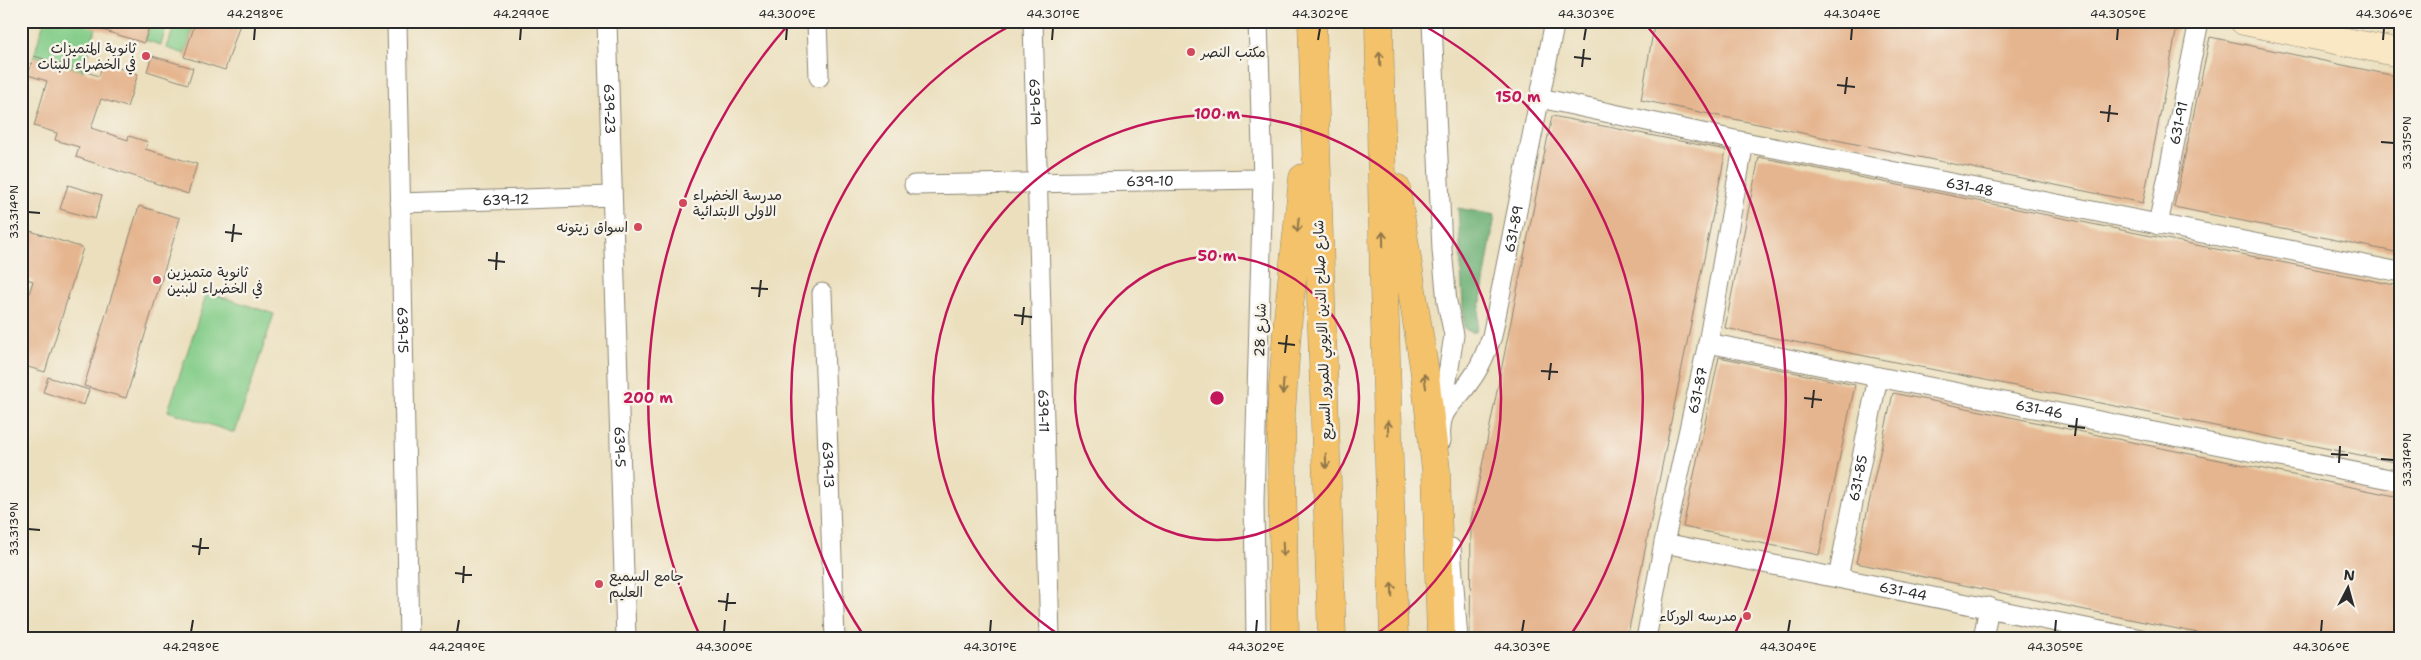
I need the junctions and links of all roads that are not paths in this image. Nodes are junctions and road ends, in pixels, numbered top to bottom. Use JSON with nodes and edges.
{"nodes":[{"id":1,"x":397,"y":21,"type":"edge"},
{"id":2,"x":607,"y":21,"type":"edge"},
{"id":3,"x":817,"y":21,"type":"edge"},
{"id":4,"x":1033,"y":21,"type":"edge"},
{"id":5,"x":1258,"y":21,"type":"edge"},
{"id":6,"x":1312,"y":21,"type":"edge"},
{"id":7,"x":1379,"y":21,"type":"edge"},
{"id":8,"x":1432,"y":21,"type":"edge"},
{"id":9,"x":1556,"y":21,"type":"edge"},
{"id":10,"x":2199,"y":21,"type":"edge"},
{"id":11,"x":2244,"y":21,"type":"edge"},
{"id":12,"x":2400,"y":53,"type":"edge"},
{"id":13,"x":819,"y":77,"type":"dead end"},
{"id":14,"x":1381,"y":89,"type":"junction"},
{"id":15,"x":1313,"y":90,"type":"junction"},
{"id":16,"x":1540,"y":98,"type":"junction"},
{"id":17,"x":1744,"y":142,"type":"junction"},
{"id":18,"x":1264,"y":179,"type":"junction"},
{"id":19,"x":1037,"y":182,"type":"junction"},
{"id":20,"x":914,"y":185,"type":"dead end"},
{"id":21,"x":612,"y":196,"type":"junction"},
{"id":22,"x":400,"y":203,"type":"junction"},
{"id":23,"x":2158,"y":225,"type":"junction"},
{"id":24,"x":2400,"y":272,"type":"edge"},
{"id":25,"x":822,"y":293,"type":"dead end"},
{"id":26,"x":1708,"y":343,"type":"junction"},
{"id":27,"x":1878,"y":376,"type":"junction"},
{"id":28,"x":1440,"y":424,"type":"junction"},
{"id":29,"x":1436,"y":470,"type":"junction"},
{"id":30,"x":2400,"y":481,"type":"edge"},
{"id":31,"x":1664,"y":543,"type":"junction"},
{"id":32,"x":1838,"y":578,"type":"junction"},
{"id":33,"x":1989,"y":607,"type":"junction"},
{"id":34,"x":409,"y":639,"type":"edge"},
{"id":35,"x":626,"y":639,"type":"edge"},
{"id":36,"x":835,"y":639,"type":"edge"},
{"id":37,"x":1050,"y":639,"type":"edge"},
{"id":38,"x":1256,"y":639,"type":"edge"},
{"id":39,"x":1286,"y":639,"type":"edge"},
{"id":40,"x":1332,"y":639,"type":"edge"},
{"id":41,"x":1394,"y":639,"type":"edge"},
{"id":42,"x":1441,"y":639,"type":"edge"},
{"id":43,"x":1458,"y":639,"type":"edge"},
{"id":44,"x":1646,"y":639,"type":"edge"},
{"id":45,"x":1983,"y":639,"type":"edge"},
{"id":46,"x":2141,"y":639,"type":"edge"}],
"edges":[{"from":1,"to":22,"type":"street","name":"639-15"},
{"from":2,"to":21,"type":"street","name":"639-23"},
{"from":3,"to":13,"type":"street"},
{"from":4,"to":19,"type":"street","name":"639-19"},
{"from":5,"to":18,"type":"street","name":"شارع 28"},
{"from":6,"to":15,"type":"highway","name":"شارع صلاح الدين الايوبي للمرور السريع"},
{"from":14,"to":7,"type":"highway","one_way":true},
{"from":8,"to":28,"type":"street"},
{"from":9,"to":16,"type":"street","name":"631-89"},
{"from":10,"to":23,"type":"street","name":"631-91"},
{"from":11,"to":12,"type":"street"},
{"from":29,"to":14,"type":"highway","one_way":true},
{"from":41,"to":14,"type":"highway","one_way":true},
{"from":15,"to":39,"type":"highway","one_way":true},
{"from":15,"to":40,"type":"highway","name":"شارع صلاح الدين الايوبي للمرور السريع","one_way":true},
{"from":16,"to":17,"type":"street","name":"631-48"},
{"from":16,"to":28,"type":"street","name":"631-89"},
{"from":17,"to":23,"type":"street","name":"631-48"},
{"from":17,"to":26,"type":"street","name":"631-87"},
{"from":18,"to":19,"type":"street","name":"639-10"},
{"from":18,"to":38,"type":"street","name":"شارع 28"},
{"from":19,"to":20,"type":"street","name":"639-10"},
{"from":19,"to":37,"type":"street","name":"639-11"},
{"from":21,"to":22,"type":"street","name":"639-12"},
{"from":21,"to":35,"type":"street","name":"639-5"},
{"from":22,"to":34,"type":"street","name":"639-15"},
{"from":23,"to":24,"type":"street","name":"631-48"},
{"from":25,"to":36,"type":"street","name":"639-13"},
{"from":26,"to":27,"type":"street","name":"631-46"},
{"from":26,"to":31,"type":"street","name":"631-87"},
{"from":27,"to":30,"type":"street","name":"631-46"},
{"from":27,"to":32,"type":"street","name":"631-85"},
{"from":28,"to":29,"type":"street"},
{"from":28,"to":43,"type":"street"},
{"from":29,"to":42,"type":"highway"},
{"from":31,"to":32,"type":"street","name":"631-44"},
{"from":31,"to":44,"type":"street","name":"631-87"},
{"from":32,"to":33,"type":"street","name":"631-44"},
{"from":33,"to":45,"type":"street"},
{"from":33,"to":46,"type":"street","name":"631-44"}]}
